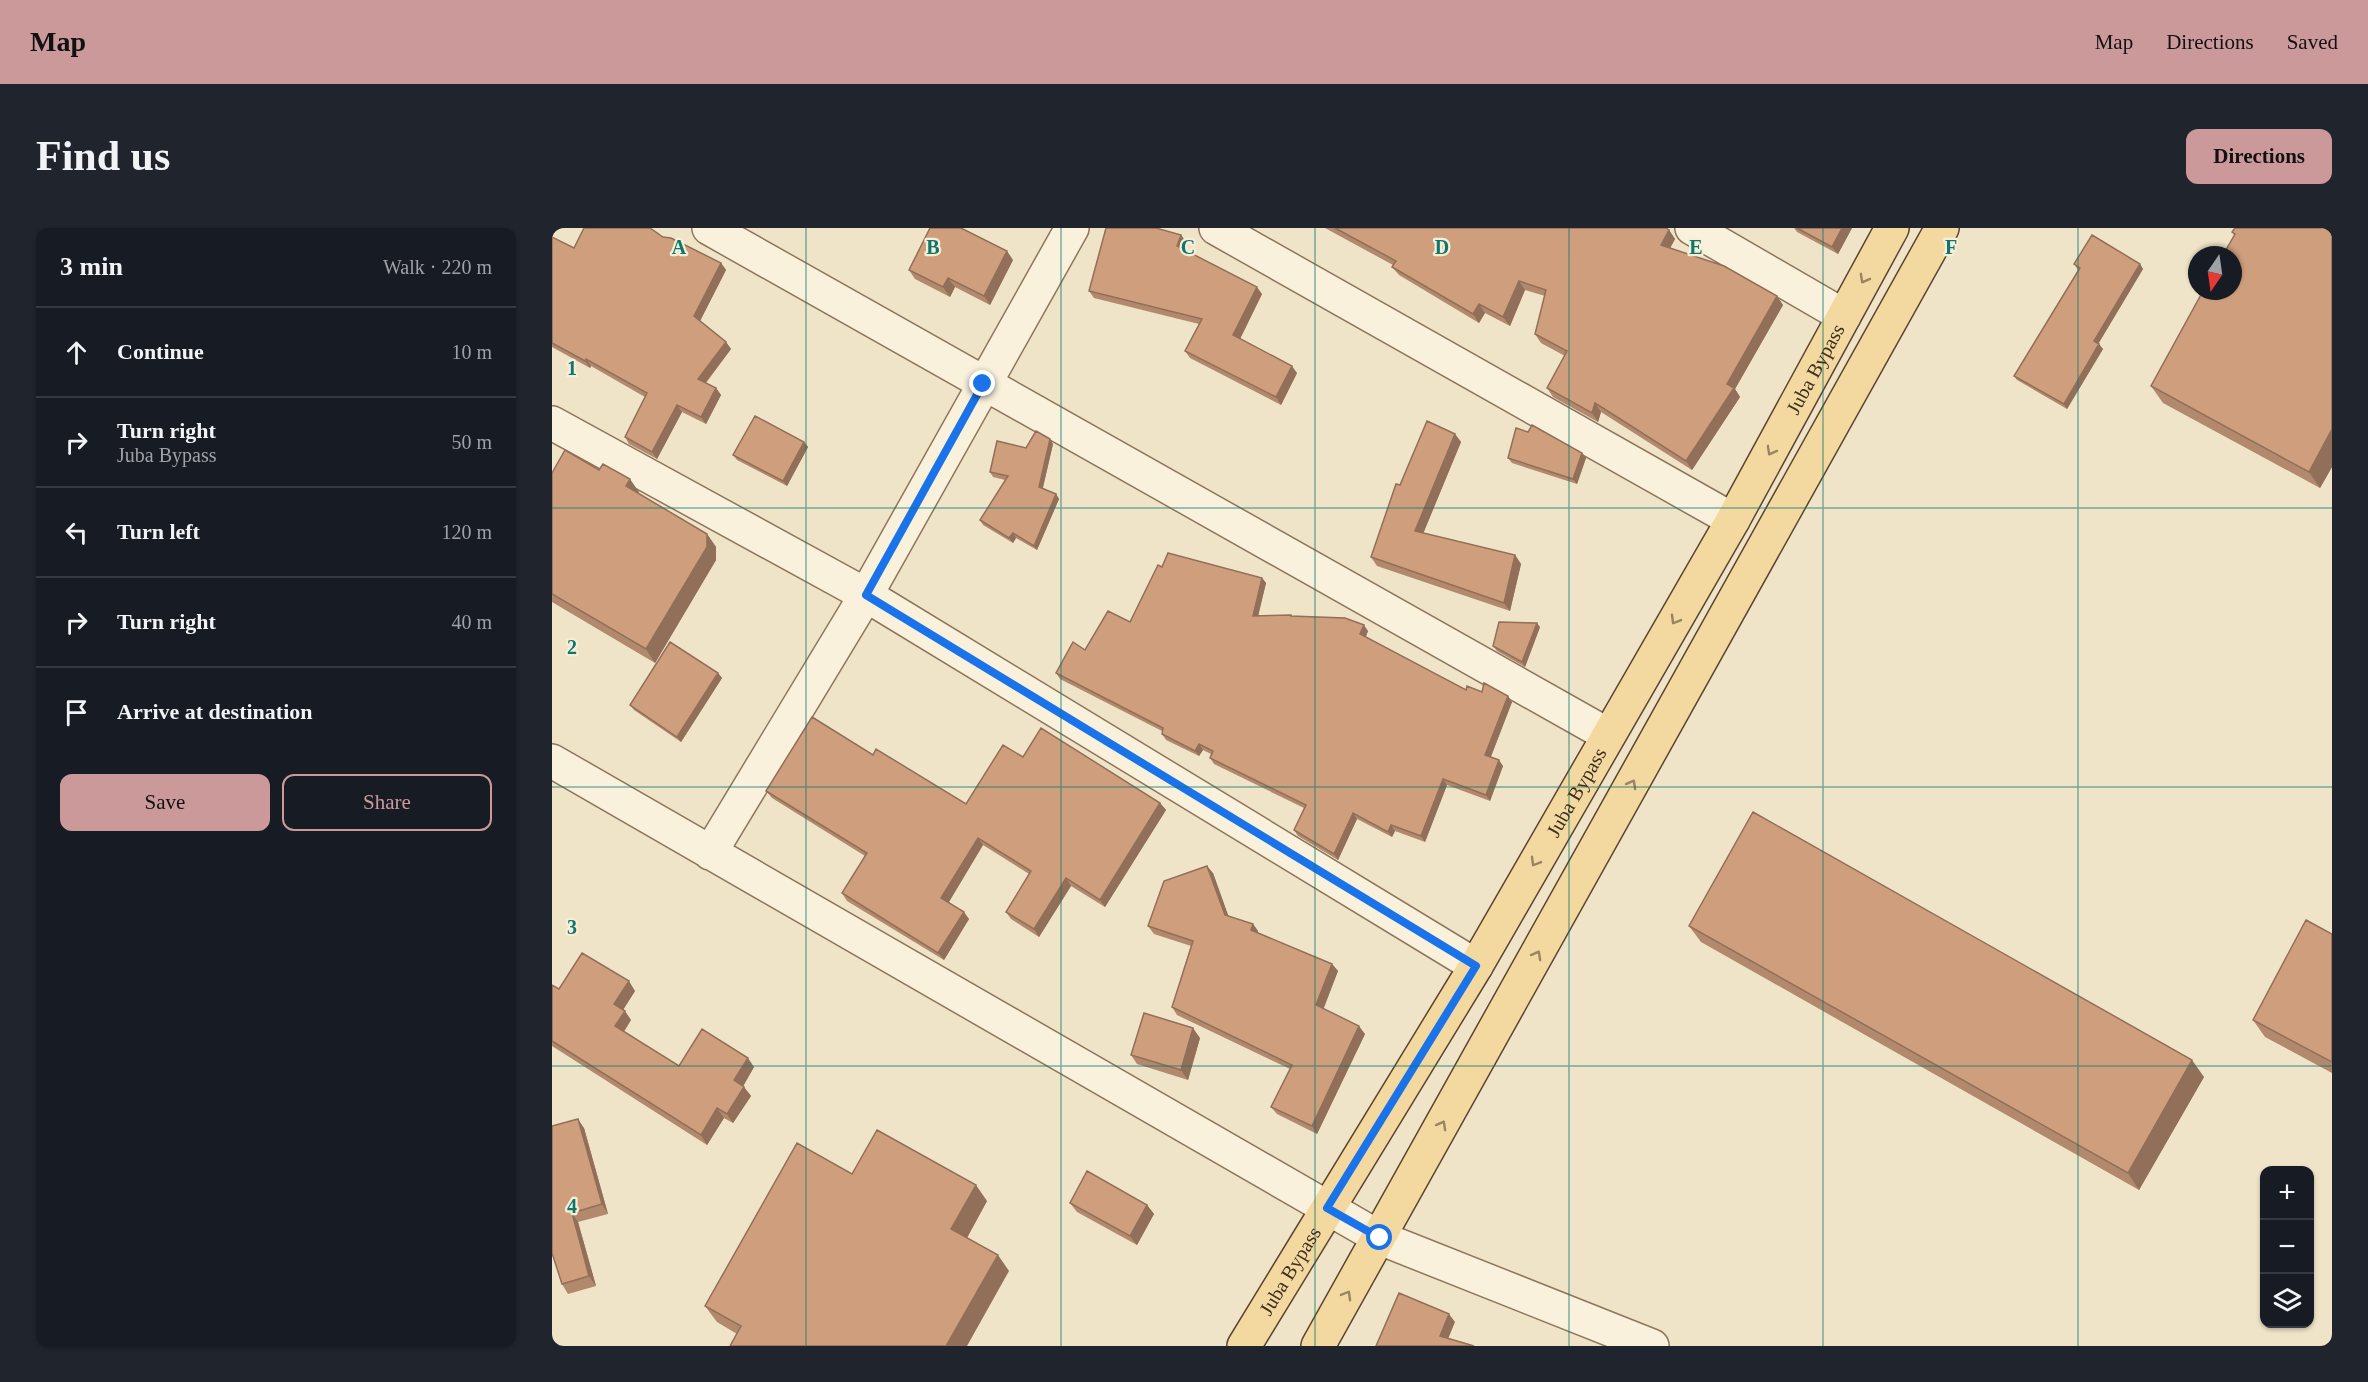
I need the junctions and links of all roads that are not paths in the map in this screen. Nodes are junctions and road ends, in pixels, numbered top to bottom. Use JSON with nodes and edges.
{"nodes":[{"id":1,"x":709,"y":228,"type":"edge"},
{"id":2,"x":1072,"y":228,"type":"edge"},
{"id":3,"x":1216,"y":228,"type":"edge"},
{"id":4,"x":1692,"y":228,"type":"edge"},
{"id":5,"x":1892,"y":228,"type":"edge"},
{"id":6,"x":1942,"y":228,"type":"edge"},
{"id":7,"x":1844,"y":316,"type":"junction"},
{"id":8,"x":983,"y":384,"type":"junction"},
{"id":9,"x":552,"y":423,"type":"edge"},
{"id":10,"x":1733,"y":520,"type":"junction"},
{"id":11,"x":866,"y":595,"type":"junction"},
{"id":12,"x":1608,"y":735,"type":"junction"},
{"id":13,"x":552,"y":761,"type":"edge"},
{"id":14,"x":710,"y":853,"type":"junction"},
{"id":15,"x":1476,"y":966,"type":"junction"},
{"id":16,"x":1327,"y":1208,"type":"junction"},
{"id":17,"x":1380,"y":1238,"type":"junction"},
{"id":18,"x":1244,"y":1346,"type":"edge"},
{"id":19,"x":1318,"y":1346,"type":"edge"},
{"id":20,"x":1652,"y":1346,"type":"edge"}],
"edges":[{"from":1,"to":8,"type":"street"},
{"from":2,"to":8,"type":"street"},
{"from":3,"to":10,"type":"street"},
{"from":4,"to":7,"type":"street"},
{"from":5,"to":7,"type":"main road","name":"Juba Bypass","one_way":true},
{"from":17,"to":6,"type":"main road","one_way":true},
{"from":7,"to":10,"type":"main road","name":"Juba Bypass","one_way":true},
{"from":8,"to":11,"type":"street"},
{"from":8,"to":12,"type":"street"},
{"from":9,"to":11,"type":"street"},
{"from":10,"to":12,"type":"main road","name":"Juba Bypass","one_way":true},
{"from":11,"to":14,"type":"street"},
{"from":11,"to":15,"type":"street"},
{"from":12,"to":15,"type":"main road","name":"Juba Bypass","one_way":true},
{"from":13,"to":14,"type":"street"},
{"from":14,"to":16,"type":"street"},
{"from":15,"to":16,"type":"main road","name":"Juba Bypass"},
{"from":16,"to":17,"type":"street"},
{"from":16,"to":18,"type":"main road","name":"Juba Bypass"},
{"from":19,"to":17,"type":"main road","one_way":true},
{"from":17,"to":20,"type":"street"}]}
